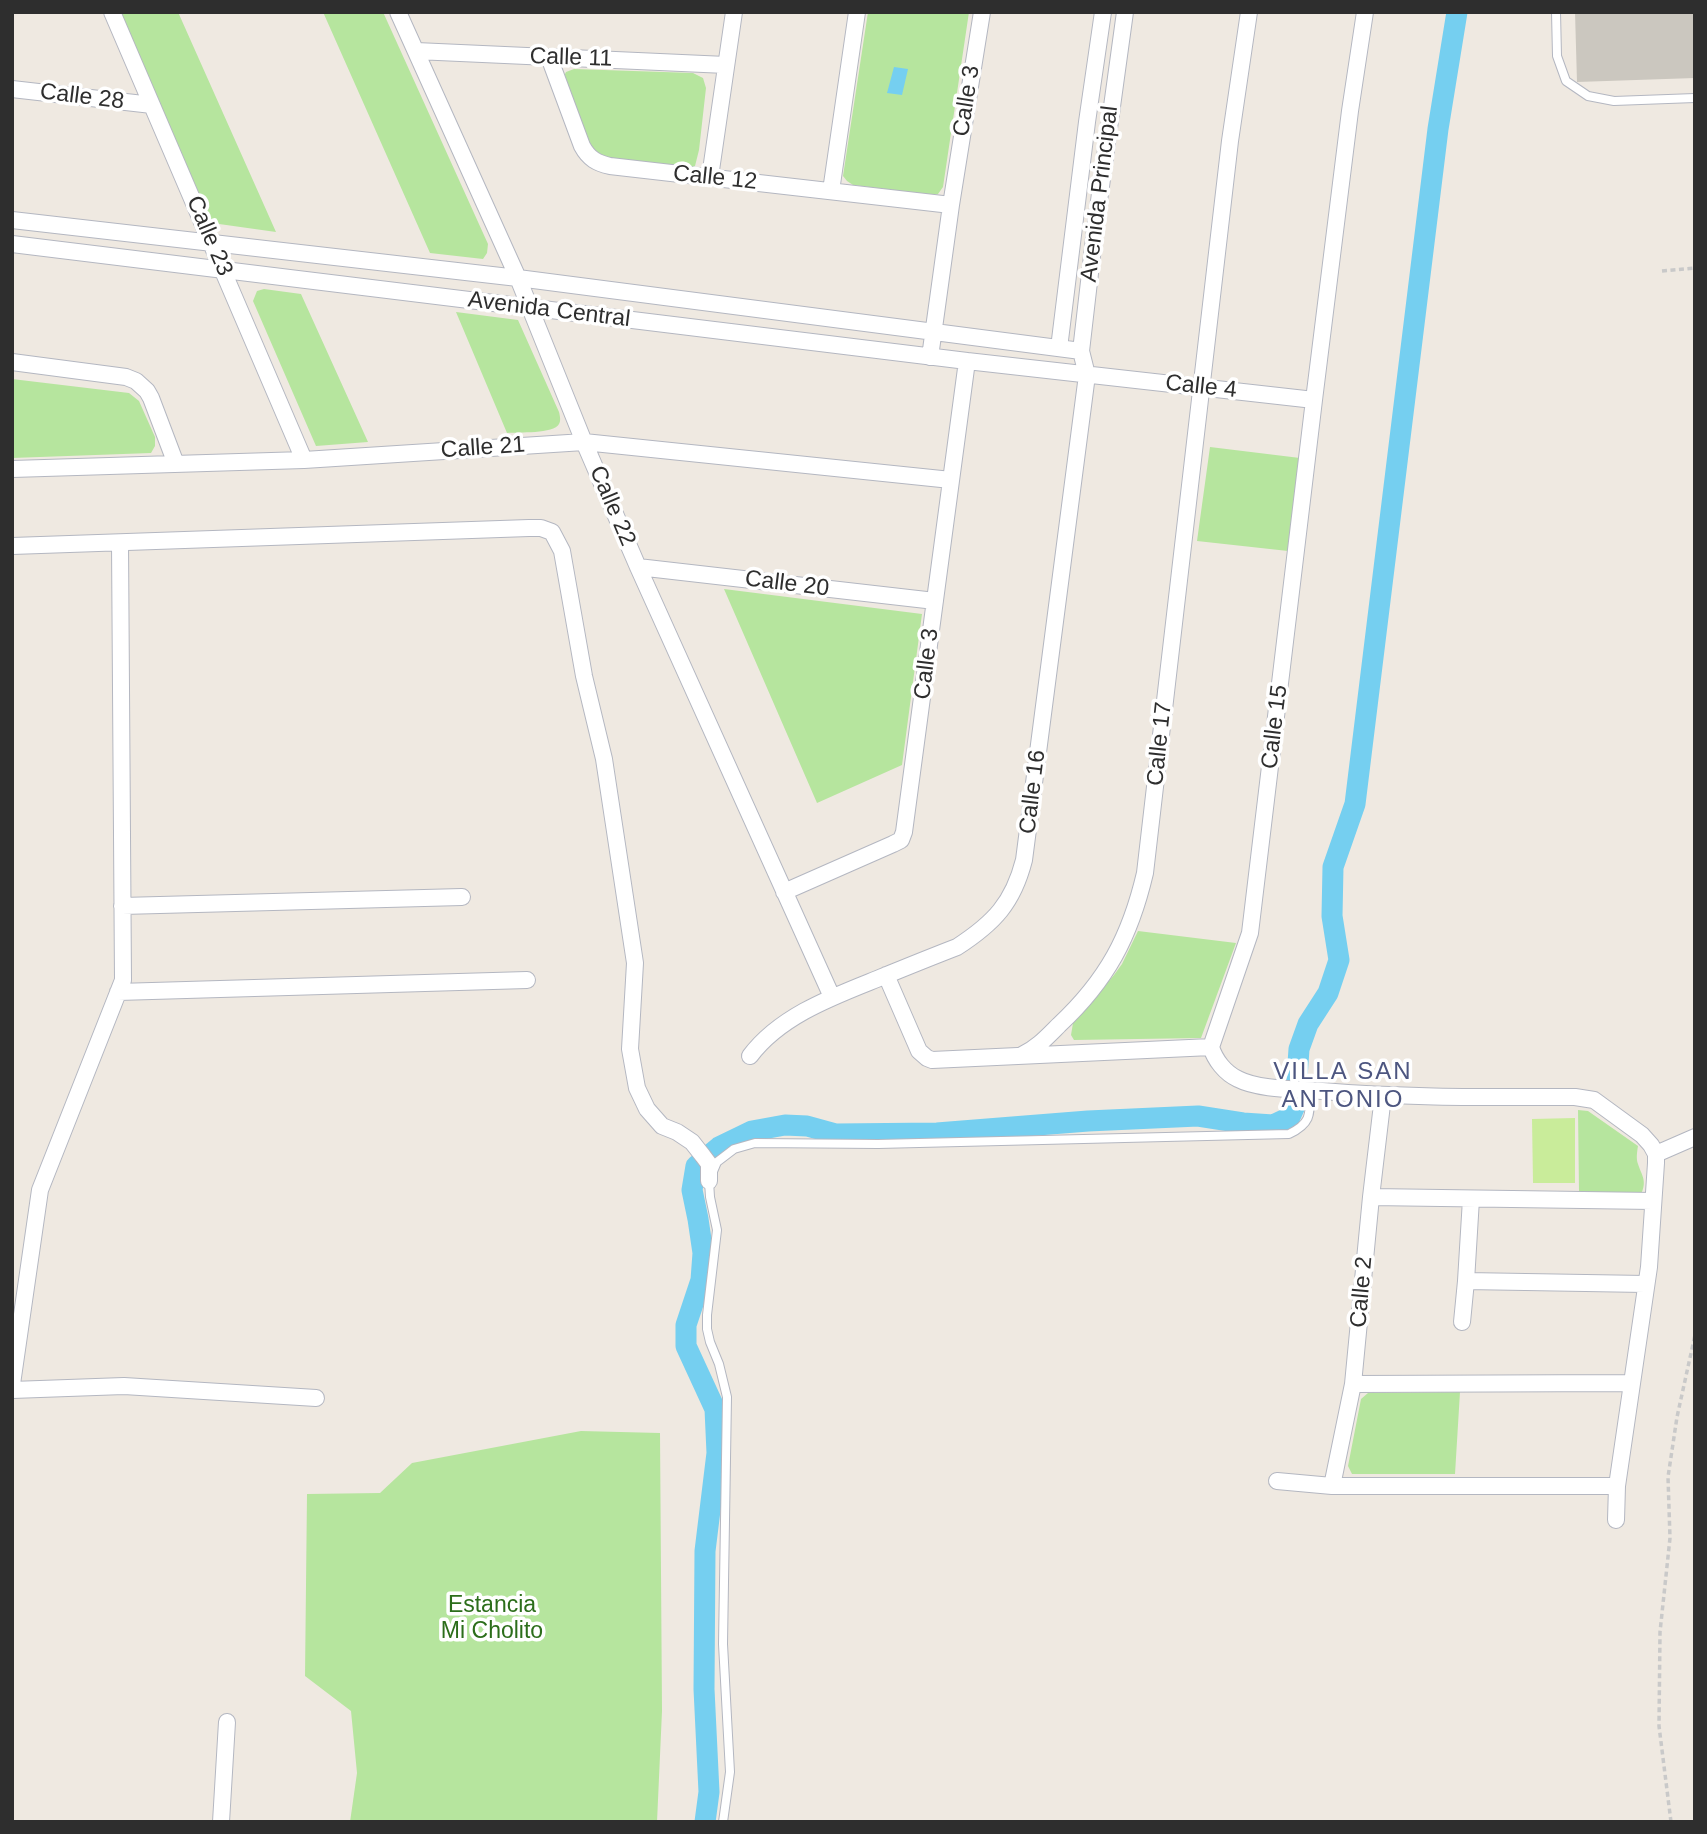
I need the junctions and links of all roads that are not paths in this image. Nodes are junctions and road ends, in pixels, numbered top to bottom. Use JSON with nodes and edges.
{"nodes":[{"id":1,"x":112,"y":12,"type":"edge"},
{"id":2,"x":398,"y":12,"type":"edge"},
{"id":3,"x":734,"y":12,"type":"edge"},
{"id":4,"x":858,"y":12,"type":"edge"},
{"id":5,"x":982,"y":12,"type":"edge"},
{"id":6,"x":1103,"y":12,"type":"edge"},
{"id":7,"x":1125,"y":12,"type":"edge"},
{"id":8,"x":1249,"y":12,"type":"edge"},
{"id":9,"x":1365,"y":12,"type":"edge"},
{"id":10,"x":1556,"y":12,"type":"edge"},
{"id":11,"x":416,"y":51,"type":"junction"},
{"id":12,"x":549,"y":57,"type":"junction"},
{"id":13,"x":726,"y":65,"type":"junction"},
{"id":14,"x":12,"y":89,"type":"edge"},
{"id":15,"x":1695,"y":98,"type":"edge"},
{"id":16,"x":152,"y":105,"type":"junction"},
{"id":17,"x":710,"y":177,"type":"junction"},
{"id":18,"x":831,"y":191,"type":"junction"},
{"id":19,"x":951,"y":205,"type":"junction"},
{"id":20,"x":12,"y":220,"type":"edge"},
{"id":21,"x":212,"y":243,"type":"junction"},
{"id":22,"x":12,"y":244,"type":"edge"},
{"id":23,"x":223,"y":270,"type":"junction"},
{"id":24,"x":518,"y":278,"type":"junction"},
{"id":25,"x":530,"y":307,"type":"junction"},
{"id":26,"x":933,"y":333,"type":"junction"},
{"id":27,"x":1059,"y":348,"type":"junction"},
{"id":28,"x":1081,"y":351,"type":"junction"},
{"id":29,"x":930,"y":357,"type":"junction"},
{"id":30,"x":967,"y":361,"type":"junction"},
{"id":31,"x":12,"y":362,"type":"edge"},
{"id":32,"x":1087,"y":376,"type":"junction"},
{"id":33,"x":1200,"y":386,"type":"junction"},
{"id":34,"x":1314,"y":400,"type":"junction"},
{"id":35,"x":584,"y":442,"type":"junction"},
{"id":36,"x":304,"y":460,"type":"junction"},
{"id":37,"x":176,"y":464,"type":"junction"},
{"id":38,"x":12,"y":469,"type":"edge"},
{"id":39,"x":951,"y":480,"type":"junction"},
{"id":40,"x":120,"y":543,"type":"junction"},
{"id":41,"x":12,"y":546,"type":"edge"},
{"id":42,"x":638,"y":568,"type":"junction"},
{"id":43,"x":935,"y":601,"type":"junction"},
{"id":44,"x":784,"y":892,"type":"junction"},
{"id":45,"x":462,"y":897,"type":"dead end"},
{"id":46,"x":122,"y":906,"type":"junction"},
{"id":47,"x":886,"y":975,"type":"junction"},
{"id":48,"x":527,"y":980,"type":"dead end"},
{"id":49,"x":118,"y":992,"type":"junction"},
{"id":50,"x":832,"y":997,"type":"junction"},
{"id":51,"x":1211,"y":1047,"type":"junction"},
{"id":52,"x":750,"y":1056,"type":"dead end"},
{"id":53,"x":1019,"y":1056,"type":"junction"},
{"id":54,"x":1308,"y":1090,"type":"junction"},
{"id":55,"x":1383,"y":1096,"type":"junction"},
{"id":56,"x":1695,"y":1137,"type":"edge"},
{"id":57,"x":1656,"y":1154,"type":"junction"},
{"id":58,"x":707,"y":1167,"type":"junction"},
{"id":59,"x":1371,"y":1197,"type":"junction"},
{"id":60,"x":1471,"y":1199,"type":"junction"},
{"id":61,"x":1653,"y":1201,"type":"junction"},
{"id":62,"x":1466,"y":1281,"type":"junction"},
{"id":63,"x":1645,"y":1284,"type":"junction"},
{"id":64,"x":1462,"y":1322,"type":"dead end"},
{"id":65,"x":12,"y":1384,"type":"edge"},
{"id":66,"x":1353,"y":1384,"type":"junction"},
{"id":67,"x":1631,"y":1384,"type":"junction"},
{"id":68,"x":12,"y":1391,"type":"edge"},
{"id":69,"x":316,"y":1398,"type":"dead end"},
{"id":70,"x":1278,"y":1481,"type":"dead end"},
{"id":71,"x":1332,"y":1486,"type":"junction"},
{"id":72,"x":1617,"y":1486,"type":"junction"},
{"id":73,"x":1616,"y":1521,"type":"dead end"},
{"id":74,"x":227,"y":1721,"type":"dead end"},
{"id":75,"x":221,"y":1822,"type":"edge"},
{"id":76,"x":723,"y":1822,"type":"edge"}],
"edges":[{"from":1,"to":16,"type":"street","name":"Calle 23"},
{"from":2,"to":11,"type":"street","name":"Calle 22"},
{"from":3,"to":13,"type":"street"},
{"from":4,"to":18,"type":"street"},
{"from":5,"to":19,"type":"street","name":"Calle 3"},
{"from":6,"to":27,"type":"street","name":"Avenida Principal"},
{"from":7,"to":28,"type":"street","name":"Avenida Principal"},
{"from":8,"to":33,"type":"street","name":"Calle 17"},
{"from":9,"to":34,"type":"street","name":"Calle 15"},
{"from":10,"to":15,"type":"lane"},
{"from":11,"to":12,"type":"street","name":"Calle 11"},
{"from":11,"to":24,"type":"street","name":"Calle 22"},
{"from":12,"to":13,"type":"street","name":"Calle 11"},
{"from":12,"to":17,"type":"street","name":"Calle 12"},
{"from":13,"to":17,"type":"street"},
{"from":14,"to":16,"type":"street","name":"Calle 28"},
{"from":16,"to":21,"type":"street","name":"Calle 23"},
{"from":17,"to":18,"type":"street","name":"Calle 12"},
{"from":18,"to":19,"type":"street","name":"Calle 12"},
{"from":19,"to":26,"type":"street","name":"Calle 3"},
{"from":20,"to":21,"type":"street","name":"Avenida Central"},
{"from":21,"to":23,"type":"street","name":"Calle 23"},
{"from":21,"to":24,"type":"street","name":"Avenida Central"},
{"from":22,"to":23,"type":"street","name":"Avenida Central"},
{"from":23,"to":25,"type":"street","name":"Avenida Central"},
{"from":23,"to":36,"type":"street","name":"Calle 23"},
{"from":24,"to":25,"type":"street","name":"Calle 22"},
{"from":24,"to":26,"type":"street","name":"Avenida Central"},
{"from":25,"to":29,"type":"street","name":"Avenida Central"},
{"from":25,"to":35,"type":"street","name":"Calle 22"},
{"from":26,"to":27,"type":"street","name":"Avenida Central"},
{"from":26,"to":29,"type":"street","name":"Calle 3"},
{"from":27,"to":28,"type":"street","name":"Avenida Central"},
{"from":28,"to":32,"type":"street","name":"Avenida Principal"},
{"from":29,"to":30,"type":"street","name":"Avenida Central"},
{"from":30,"to":32,"type":"street","name":"Avenida Central"},
{"from":30,"to":39,"type":"street","name":"Calle 3"},
{"from":31,"to":37,"type":"street"},
{"from":32,"to":33,"type":"street","name":"Calle 4"},
{"from":32,"to":47,"type":"street","name":"Calle 16"},
{"from":33,"to":34,"type":"street","name":"Calle 4"},
{"from":33,"to":53,"type":"street","name":"Calle 17"},
{"from":34,"to":51,"type":"street","name":"Calle 15"},
{"from":35,"to":36,"type":"street","name":"Calle 21"},
{"from":35,"to":39,"type":"street","name":"Calle 21"},
{"from":35,"to":42,"type":"street","name":"Calle 22"},
{"from":36,"to":37,"type":"street","name":"Calle 21"},
{"from":37,"to":38,"type":"street","name":"Calle 21"},
{"from":39,"to":43,"type":"street","name":"Calle 3"},
{"from":40,"to":41,"type":"street"},
{"from":40,"to":46,"type":"street"},
{"from":40,"to":58,"type":"street"},
{"from":42,"to":43,"type":"street","name":"Calle 20"},
{"from":42,"to":44,"type":"street","name":"Calle 22"},
{"from":43,"to":44,"type":"street","name":"Calle 3"},
{"from":44,"to":50,"type":"street","name":"Calle 22"},
{"from":45,"to":46,"type":"street"},
{"from":46,"to":49,"type":"street"},
{"from":47,"to":50,"type":"street","name":"Calle 16"},
{"from":47,"to":53,"type":"street"},
{"from":48,"to":49,"type":"street"},
{"from":49,"to":65,"type":"street"},
{"from":50,"to":52,"type":"street","name":"Calle 16"},
{"from":51,"to":53,"type":"street"},
{"from":51,"to":54,"type":"street"},
{"from":54,"to":55,"type":"street"},
{"from":54,"to":58,"type":"lane"},
{"from":55,"to":57,"type":"street"},
{"from":55,"to":59,"type":"street","name":"Calle 2"},
{"from":56,"to":57,"type":"street"},
{"from":57,"to":61,"type":"street"},
{"from":58,"to":76,"type":"lane"},
{"from":59,"to":60,"type":"street"},
{"from":59,"to":66,"type":"street","name":"Calle 2"},
{"from":60,"to":61,"type":"street"},
{"from":60,"to":62,"type":"street"},
{"from":61,"to":63,"type":"street"},
{"from":62,"to":63,"type":"street"},
{"from":62,"to":64,"type":"street"},
{"from":63,"to":67,"type":"street"},
{"from":66,"to":67,"type":"street"},
{"from":66,"to":71,"type":"street","name":"Calle 2"},
{"from":67,"to":72,"type":"street"},
{"from":68,"to":69,"type":"street"},
{"from":70,"to":71,"type":"street"},
{"from":71,"to":72,"type":"street"},
{"from":72,"to":73,"type":"street"},
{"from":74,"to":75,"type":"street"}]}
